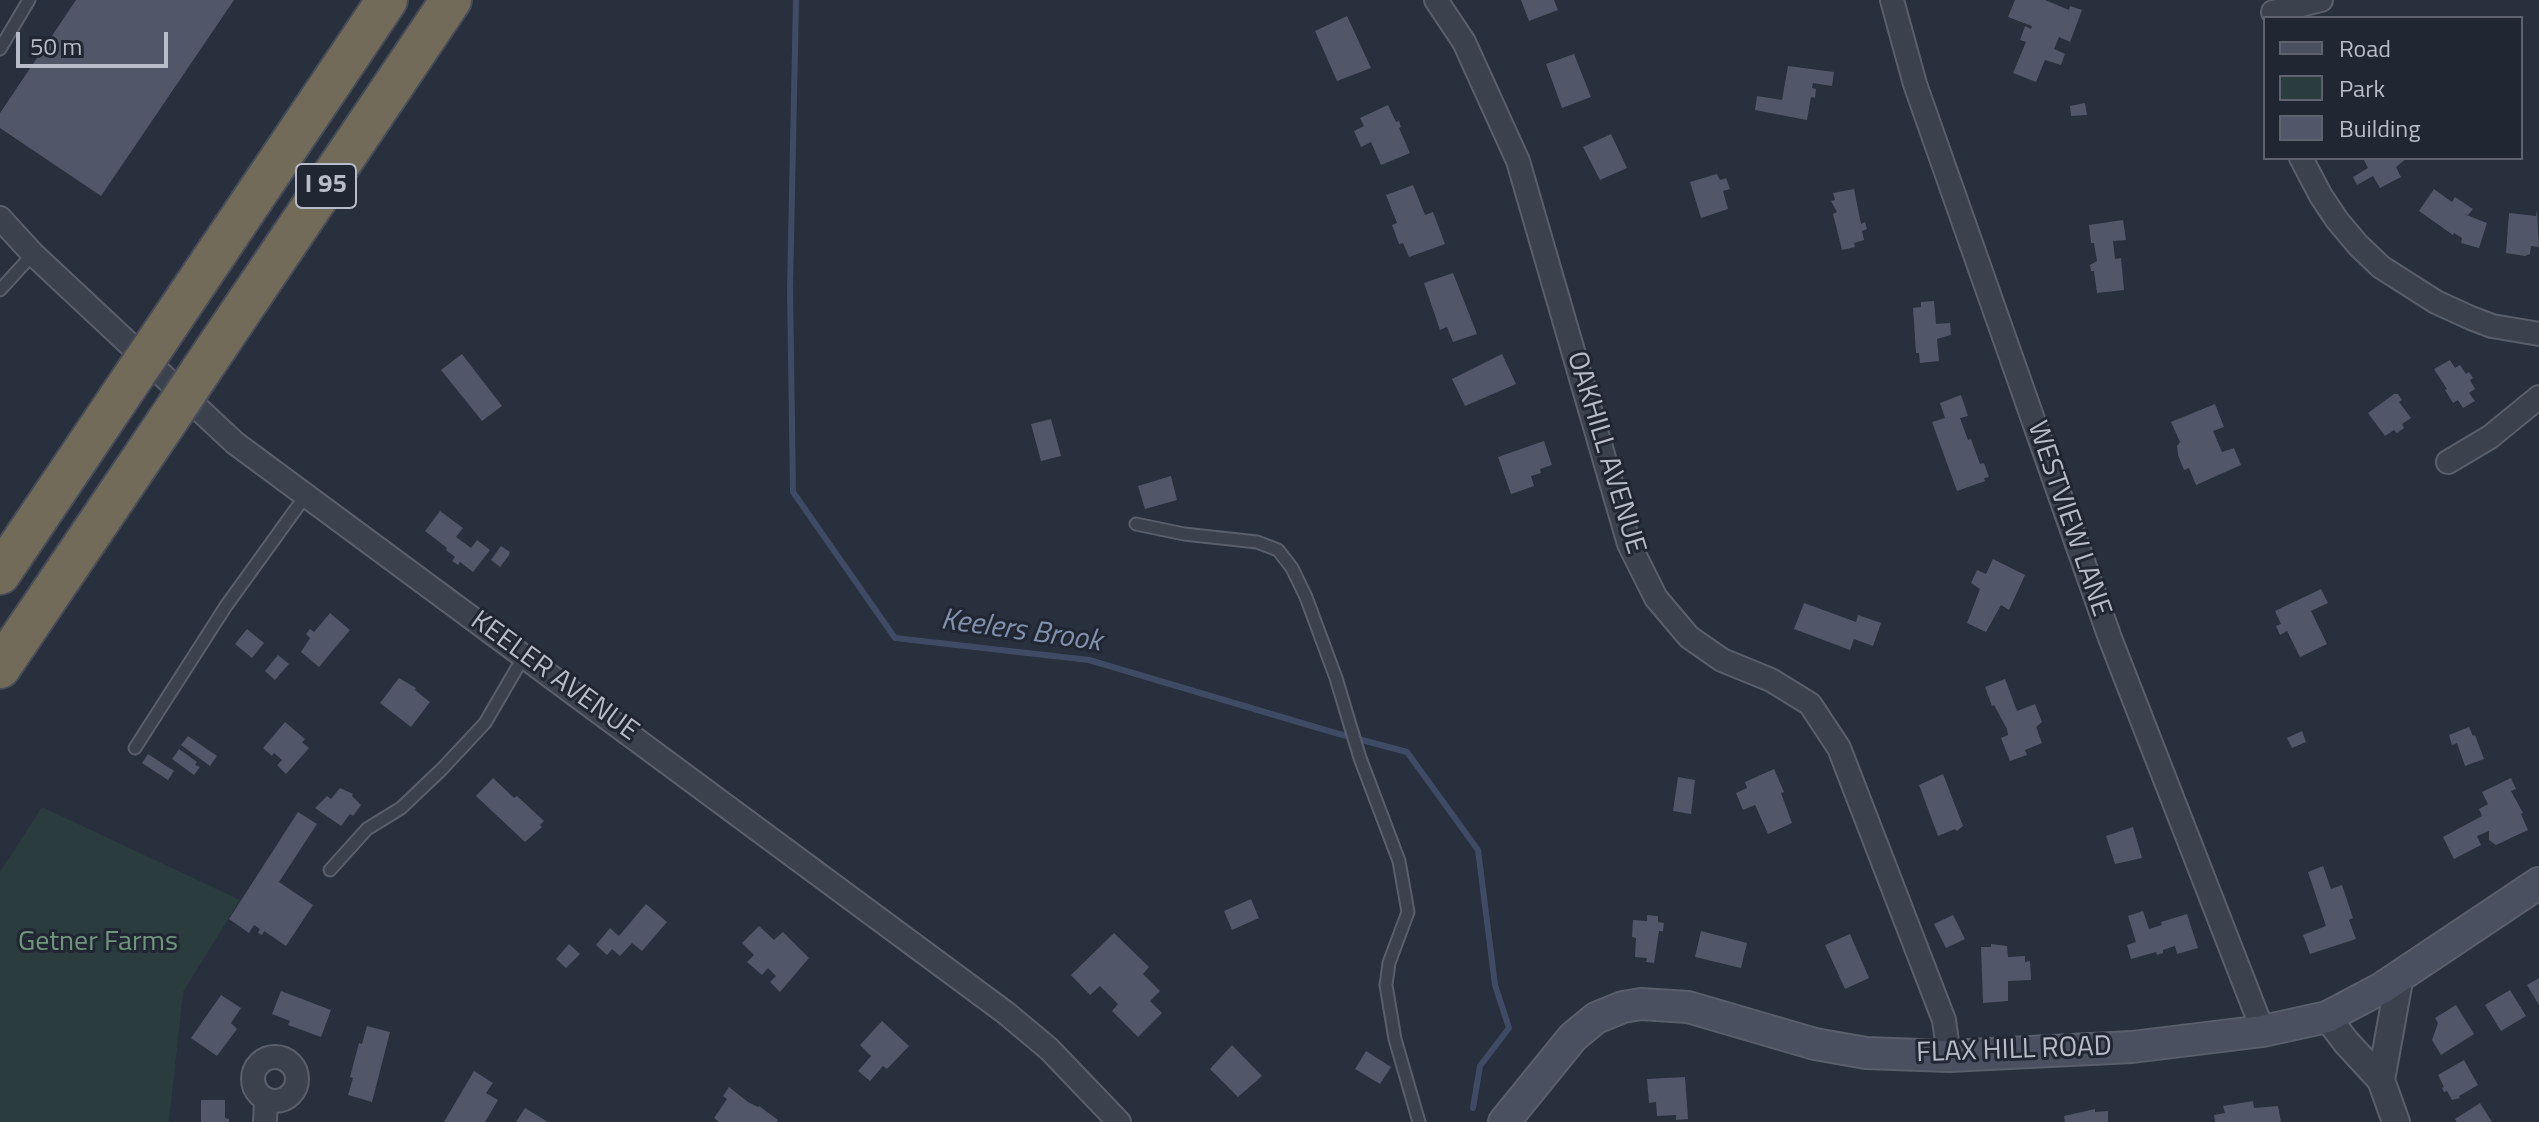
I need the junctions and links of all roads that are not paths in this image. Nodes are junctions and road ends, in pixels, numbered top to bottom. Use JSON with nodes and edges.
{"nodes":[{"id":1,"x":29,"y":0,"type":"edge"},
{"id":2,"x":387,"y":0,"type":"edge"},
{"id":3,"x":451,"y":0,"type":"edge"},
{"id":4,"x":1436,"y":0,"type":"edge"},
{"id":5,"x":1892,"y":0,"type":"edge"},
{"id":6,"x":2321,"y":0,"type":"edge"},
{"id":7,"x":2272,"y":10,"type":"edge"},
{"id":8,"x":0,"y":49,"type":"edge"},
{"id":9,"x":2302,"y":160,"type":"edge"},
{"id":10,"x":0,"y":218,"type":"edge"},
{"id":11,"x":33,"y":254,"type":"junction"},
{"id":12,"x":0,"y":290,"type":"edge"},
{"id":13,"x":2539,"y":334,"type":"edge"},
{"id":14,"x":2539,"y":397,"type":"edge"},
{"id":15,"x":2448,"y":462,"type":"dead end"},
{"id":16,"x":306,"y":495,"type":"junction"},
{"id":17,"x":1136,"y":524,"type":"dead end"},
{"id":18,"x":0,"y":574,"type":"edge"},
{"id":19,"x":524,"y":656,"type":"junction"},
{"id":20,"x":0,"y":668,"type":"edge"},
{"id":21,"x":135,"y":748,"type":"dead end"},
{"id":22,"x":330,"y":870,"type":"dead end"},
{"id":23,"x":2539,"y":883,"type":"edge"},
{"id":24,"x":2400,"y":975,"type":"junction"},
{"id":25,"x":2327,"y":1017,"type":"junction"},
{"id":26,"x":2263,"y":1031,"type":"junction"},
{"id":27,"x":1949,"y":1056,"type":"junction"},
{"id":28,"x":2381,"y":1080,"type":"junction"},
{"id":29,"x":266,"y":1099,"type":"dead end"},
{"id":30,"x":265,"y":1122,"type":"edge"},
{"id":31,"x":1119,"y":1122,"type":"edge"},
{"id":32,"x":1419,"y":1122,"type":"edge"},
{"id":33,"x":1504,"y":1122,"type":"edge"},
{"id":34,"x":2396,"y":1122,"type":"edge"}],
"edges":[{"from":1,"to":8,"type":"lane"},
{"from":2,"to":18,"type":"highway","number":"I 95","bridge":true},
{"from":3,"to":20,"type":"highway","number":"I 95","bridge":true},
{"from":4,"to":27,"type":"street","name":"OAKHILL AVENUE"},
{"from":5,"to":26,"type":"street","name":"WESTVIEW LANE"},
{"from":6,"to":7,"type":"street"},
{"from":9,"to":13,"type":"street"},
{"from":10,"to":11,"type":"street","name":"KEELER AVENUE"},
{"from":11,"to":12,"type":"lane"},
{"from":11,"to":16,"type":"street","name":"KEELER AVENUE"},
{"from":14,"to":15,"type":"street"},
{"from":16,"to":19,"type":"street","name":"KEELER AVENUE"},
{"from":16,"to":21,"type":"lane"},
{"from":17,"to":32,"type":"lane"},
{"from":19,"to":22,"type":"lane"},
{"from":19,"to":31,"type":"street","name":"KEELER AVENUE"},
{"from":23,"to":24,"type":"main road","name":"FLAX HILL ROAD"},
{"from":24,"to":25,"type":"main road","name":"FLAX HILL ROAD"},
{"from":24,"to":28,"type":"street"},
{"from":25,"to":26,"type":"main road","name":"FLAX HILL ROAD"},
{"from":25,"to":28,"type":"street"},
{"from":26,"to":27,"type":"main road","name":"FLAX HILL ROAD"},
{"from":27,"to":33,"type":"main road","name":"FLAX HILL ROAD"},
{"from":28,"to":34,"type":"street"},
{"from":29,"to":30,"type":"street"}]}
